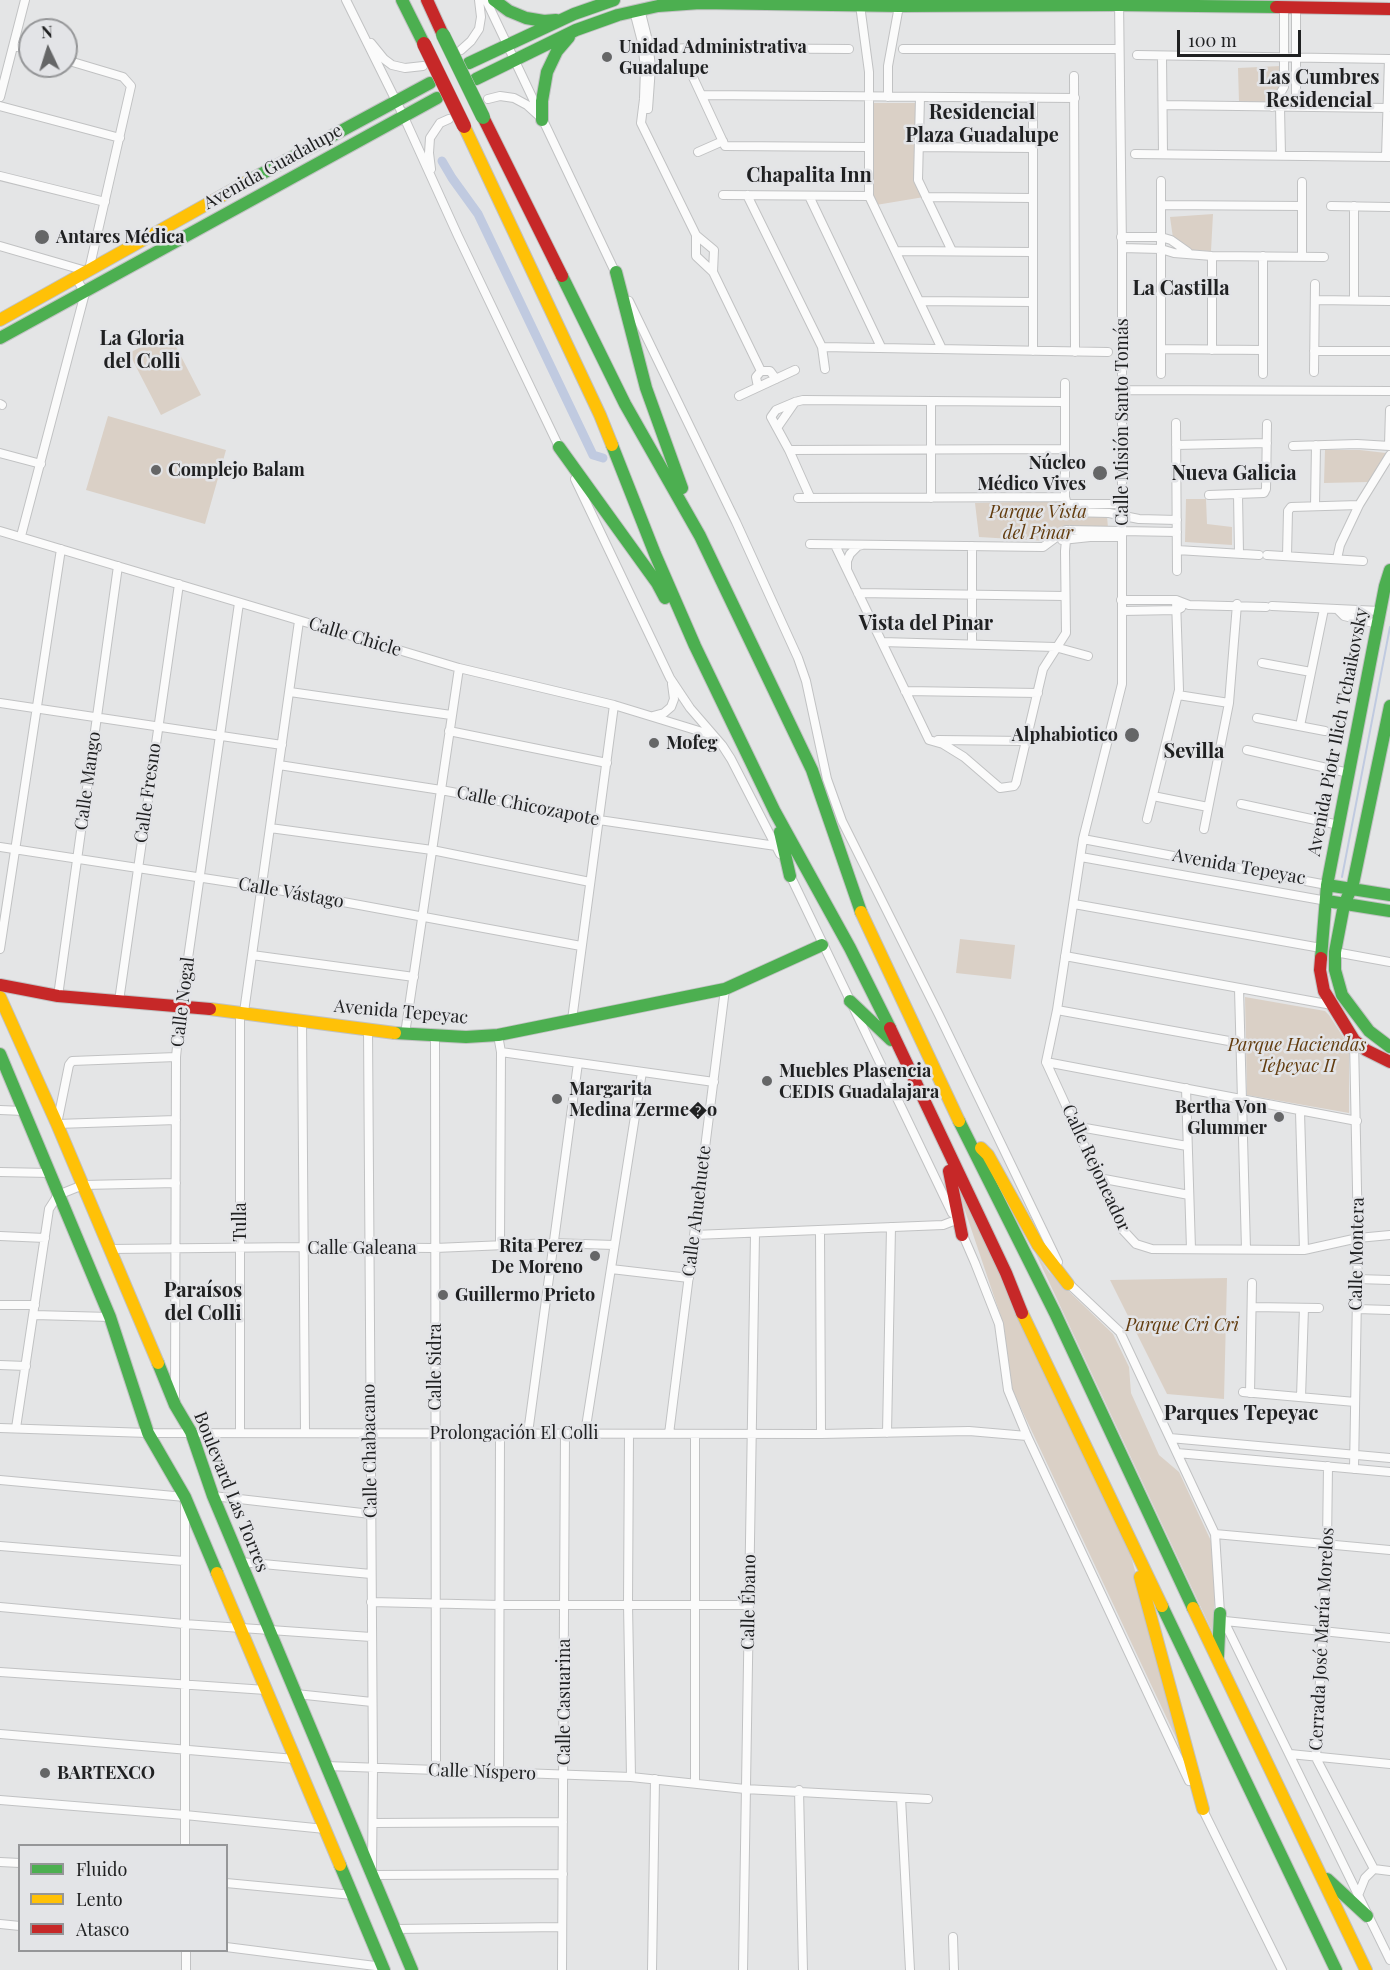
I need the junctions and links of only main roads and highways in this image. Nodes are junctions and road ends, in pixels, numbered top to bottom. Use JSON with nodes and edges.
{"nodes":[{"id":1,"x":402,"y":0,"type":"edge"},
{"id":2,"x":427,"y":0,"type":"edge"},
{"id":3,"x":494,"y":0,"type":"edge"},
{"id":4,"x":614,"y":0,"type":"edge"},
{"id":5,"x":787,"y":2,"type":"edge"},
{"id":6,"x":805,"y":2,"type":"edge"},
{"id":7,"x":1119,"y":2,"type":"edge"},
{"id":8,"x":951,"y":3,"type":"edge"},
{"id":9,"x":1390,"y":9,"type":"edge"},
{"id":10,"x":561,"y":20,"type":"junction"},
{"id":11,"x":573,"y":32,"type":"junction"},
{"id":12,"x":469,"y":63,"type":"dead end"},
{"id":13,"x":476,"y":79,"type":"dead end"},
{"id":14,"x":430,"y":83,"type":"dead end"},
{"id":15,"x":437,"y":98,"type":"dead end"},
{"id":16,"x":542,"y":120,"type":"road end"},
{"id":17,"x":616,"y":272,"type":"road end"},
{"id":18,"x":0,"y":320,"type":"edge"},
{"id":19,"x":0,"y":338,"type":"edge"},
{"id":20,"x":560,"y":447,"type":"road end"},
{"id":21,"x":700,"y":536,"type":"junction"},
{"id":22,"x":1390,"y":570,"type":"edge"},
{"id":23,"x":695,"y":646,"type":"junction"},
{"id":24,"x":1390,"y":706,"type":"edge"},
{"id":25,"x":775,"y":812,"type":"junction"},
{"id":26,"x":790,"y":876,"type":"road end"},
{"id":27,"x":1327,"y":885,"type":"junction"},
{"id":28,"x":1352,"y":889,"type":"junction"},
{"id":29,"x":1390,"y":895,"type":"edge"},
{"id":30,"x":1327,"y":901,"type":"junction"},
{"id":31,"x":1344,"y":905,"type":"junction"},
{"id":32,"x":1390,"y":911,"type":"edge"},
{"id":33,"x":822,"y":945,"type":"road end"},
{"id":34,"x":0,"y":985,"type":"edge"},
{"id":35,"x":0,"y":997,"type":"edge"},
{"id":36,"x":850,"y":1000,"type":"road end"},
{"id":37,"x":1390,"y":1047,"type":"edge"},
{"id":38,"x":899,"y":1048,"type":"junction"},
{"id":39,"x":0,"y":1054,"type":"edge"},
{"id":40,"x":1390,"y":1062,"type":"edge"},
{"id":41,"x":963,"y":1129,"type":"junction"},
{"id":42,"x":944,"y":1144,"type":"junction"},
{"id":43,"x":962,"y":1235,"type":"road end"},
{"id":44,"x":1068,"y":1284,"type":"road end"},
{"id":45,"x":1126,"y":1531,"type":"junction"},
{"id":46,"x":1223,"y":1617,"type":"road end"},
{"id":47,"x":1218,"y":1659,"type":"junction"},
{"id":48,"x":1203,"y":1809,"type":"road end"},
{"id":49,"x":1320,"y":1873,"type":"junction"},
{"id":50,"x":1367,"y":1916,"type":"road end"},
{"id":51,"x":383,"y":1968,"type":"edge"},
{"id":52,"x":412,"y":1970,"type":"edge"},
{"id":53,"x":1336,"y":1970,"type":"edge"},
{"id":54,"x":1366,"y":1970,"type":"edge"}],
"edges":[{"from":1,"to":23,"type":"main road","bridge":true},
{"from":2,"to":21,"type":"main road","bridge":true},
{"from":3,"to":10,"type":"main road"},
{"from":4,"to":10,"type":"main road"},
{"from":5,"to":6,"type":"main road"},
{"from":5,"to":11,"type":"main road"},
{"from":6,"to":8,"type":"main road"},
{"from":7,"to":8,"type":"main road"},
{"from":7,"to":9,"type":"main road"},
{"from":10,"to":12,"type":"main road"},
{"from":11,"to":13,"type":"main road"},
{"from":11,"to":16,"type":"main road"},
{"from":14,"to":18,"type":"main road","name":"Avenida Guadalupe"},
{"from":15,"to":19,"type":"main road","name":"Avenida Guadalupe"},
{"from":17,"to":21,"type":"main road"},
{"from":20,"to":23,"type":"main road"},
{"from":21,"to":41,"type":"main road"},
{"from":22,"to":27,"type":"main road","name":"Avenida Piotr Ilich Tchaikovsky"},
{"from":23,"to":25,"type":"main road"},
{"from":24,"to":28,"type":"main road"},
{"from":25,"to":26,"type":"main road"},
{"from":25,"to":38,"type":"main road"},
{"from":27,"to":28,"type":"main road","name":"Avenida Tepeyac"},
{"from":27,"to":30,"type":"main road","name":"Avenida Piotr Ilich Tchaikovsky"},
{"from":28,"to":29,"type":"main road","name":"Avenida Tepeyac"},
{"from":28,"to":31,"type":"main road"},
{"from":30,"to":31,"type":"main road","name":"Avenida Tepeyac"},
{"from":30,"to":40,"type":"main road","name":"Avenida Piotr Ilich Tchaikovsky"},
{"from":31,"to":32,"type":"main road","name":"Avenida Tepeyac"},
{"from":31,"to":37,"type":"main road"},
{"from":33,"to":34,"type":"main road","name":"Avenida Tepeyac"},
{"from":35,"to":52,"type":"main road","name":"Boulevard Las Torres"},
{"from":36,"to":38,"type":"main road"},
{"from":38,"to":42,"type":"main road"},
{"from":39,"to":51,"type":"main road"},
{"from":41,"to":44,"type":"main road"},
{"from":41,"to":47,"type":"main road"},
{"from":42,"to":43,"type":"main road"},
{"from":42,"to":45,"type":"main road"},
{"from":45,"to":48,"type":"main road"},
{"from":45,"to":53,"type":"main road"},
{"from":46,"to":47,"type":"main road"},
{"from":47,"to":49,"type":"main road"},
{"from":49,"to":50,"type":"main road"},
{"from":49,"to":54,"type":"main road"}]}
